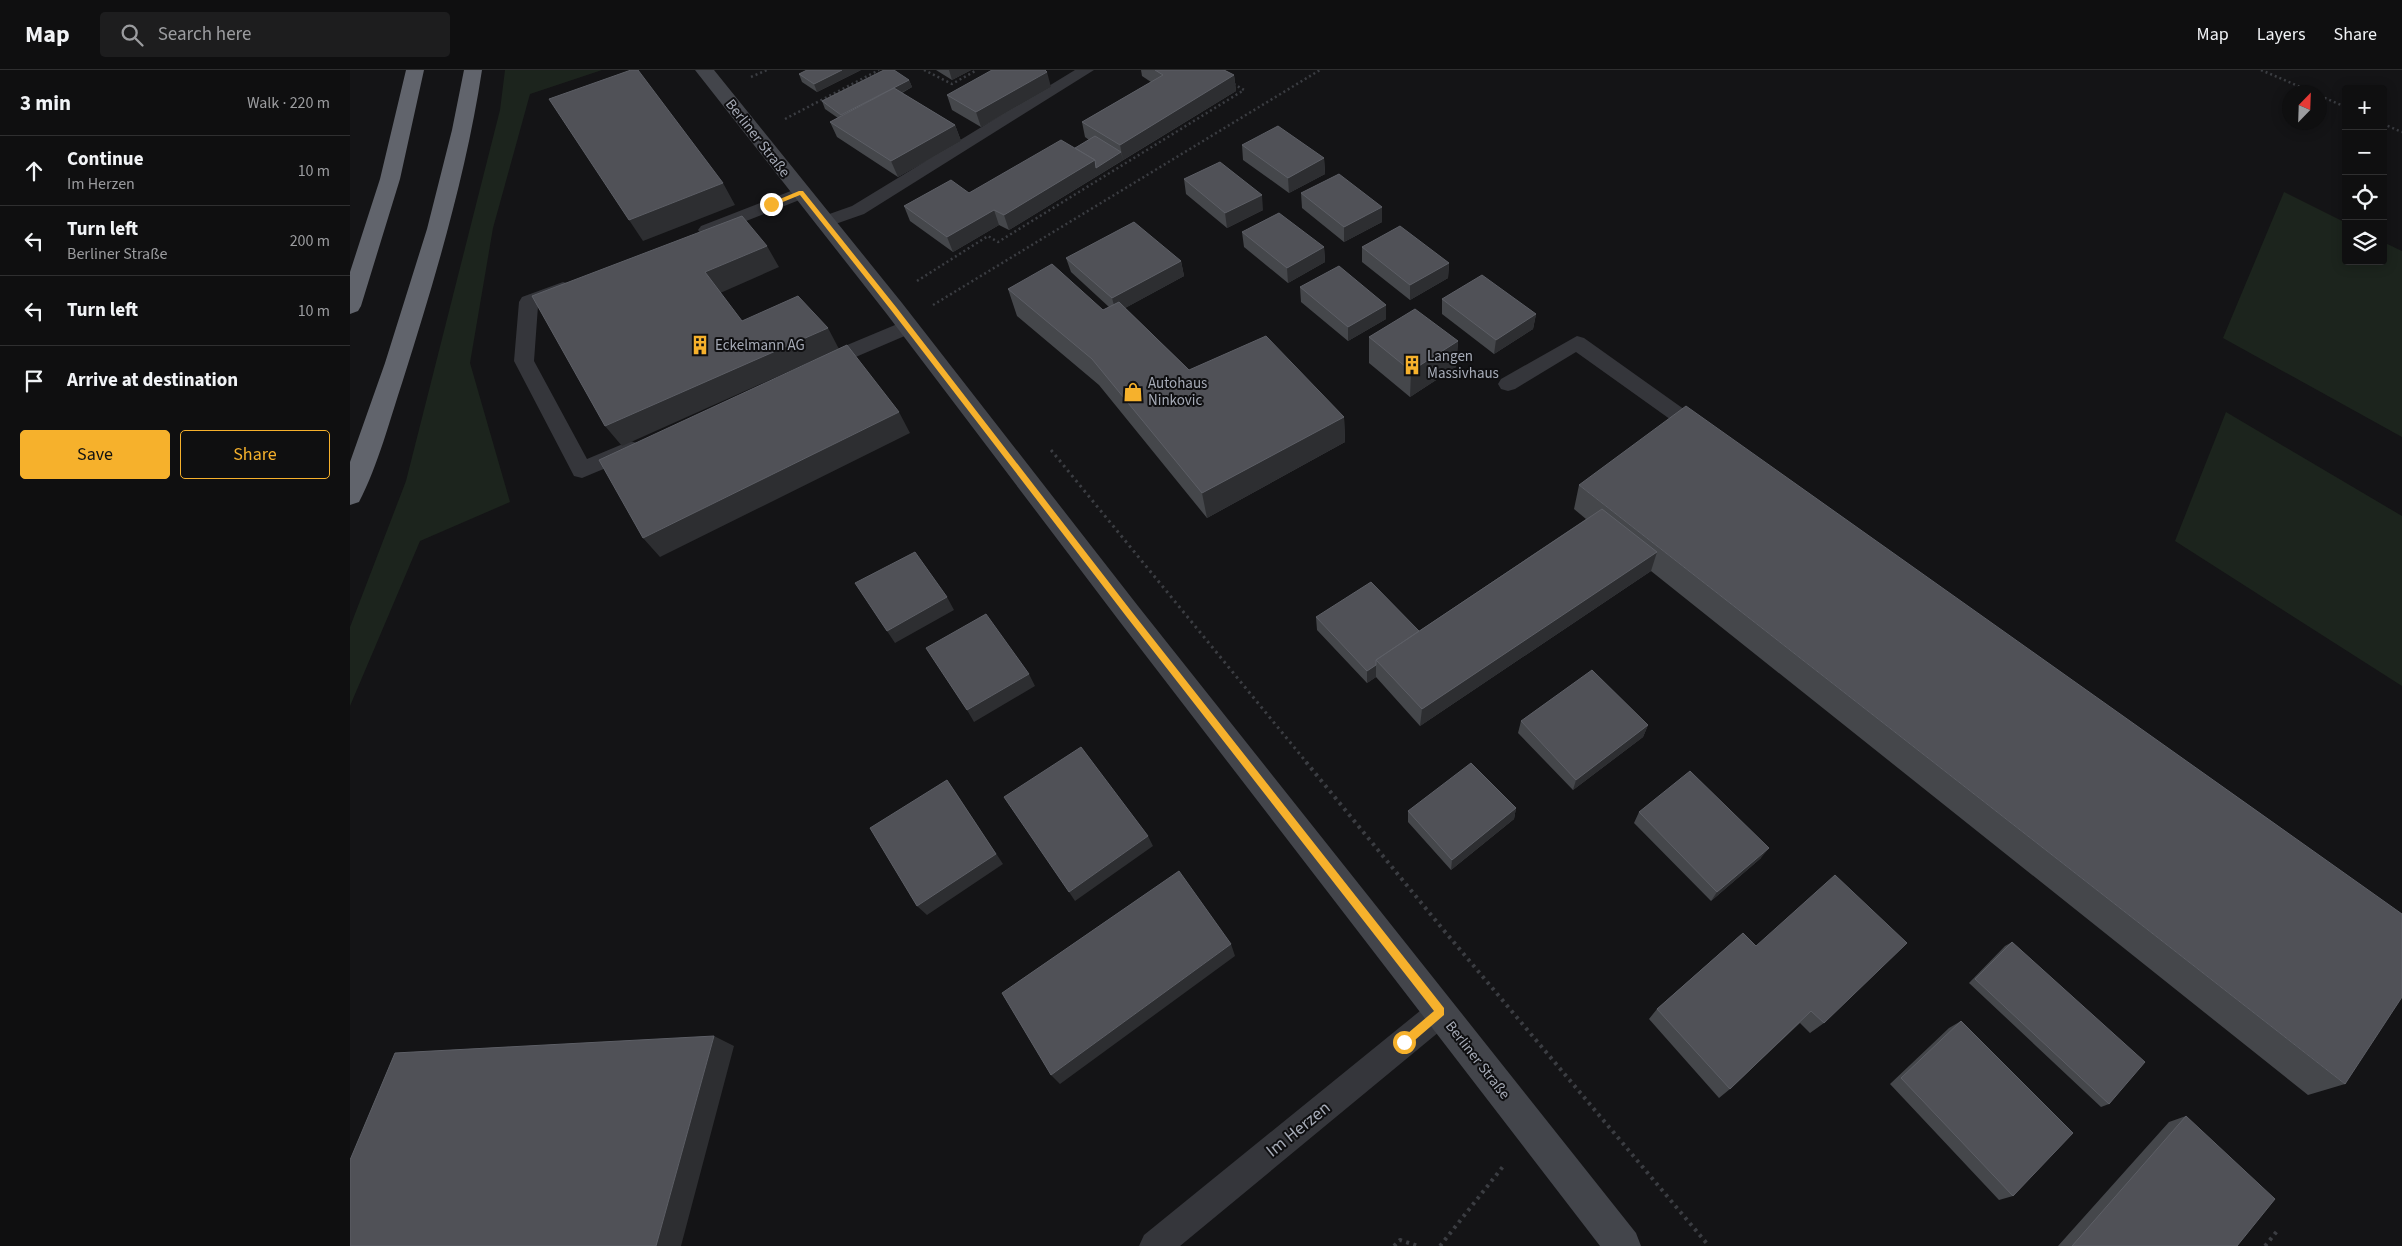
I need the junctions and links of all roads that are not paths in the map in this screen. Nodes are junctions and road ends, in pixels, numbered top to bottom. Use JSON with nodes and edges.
{"nodes":[{"id":1,"x":415,"y":70,"type":"edge"},
{"id":2,"x":473,"y":70,"type":"edge"},
{"id":3,"x":704,"y":70,"type":"edge"},
{"id":4,"x":1086,"y":70,"type":"edge"},
{"id":5,"x":801,"y":193,"type":"junction"},
{"id":6,"x":824,"y":222,"type":"junction"},
{"id":7,"x":686,"y":239,"type":"edge"},
{"id":8,"x":584,"y":280,"type":"edge"},
{"id":9,"x":350,"y":306,"type":"edge"},
{"id":10,"x":907,"y":327,"type":"junction"},
{"id":11,"x":806,"y":371,"type":"edge"},
{"id":12,"x":1508,"y":384,"type":"dead end"},
{"id":13,"x":645,"y":442,"type":"edge"},
{"id":14,"x":1723,"y":448,"type":"edge"},
{"id":15,"x":350,"y":496,"type":"edge"},
{"id":16,"x":1440,"y":1012,"type":"junction"},
{"id":17,"x":1155,"y":1246,"type":"edge"},
{"id":18,"x":1623,"y":1246,"type":"edge"}],
"edges":[{"from":1,"to":9,"type":"highway"},
{"from":2,"to":15,"type":"highway"},
{"from":3,"to":5,"type":"street","name":"Berliner Straße"},
{"from":4,"to":6,"type":"lane"},
{"from":5,"to":6,"type":"street","name":"Berliner Straße"},
{"from":5,"to":7,"type":"lane"},
{"from":6,"to":10,"type":"street","name":"Berliner Straße"},
{"from":8,"to":13,"type":"lane"},
{"from":10,"to":11,"type":"lane"},
{"from":10,"to":16,"type":"street","name":"Berliner Straße"},
{"from":12,"to":14,"type":"lane"},
{"from":16,"to":17,"type":"lane","name":"Im Herzen"},
{"from":16,"to":18,"type":"street","name":"Berliner Straße"}]}
